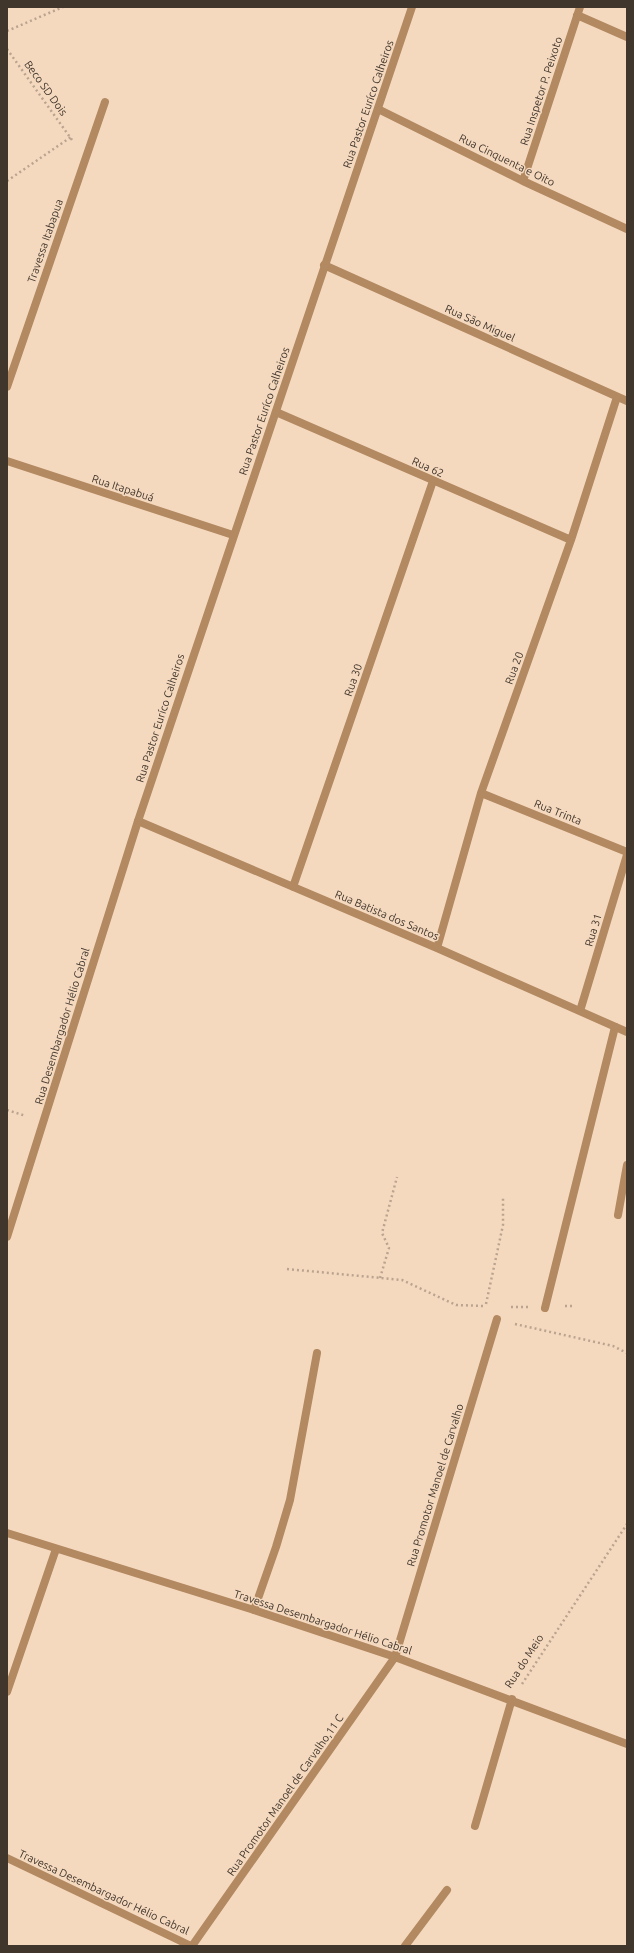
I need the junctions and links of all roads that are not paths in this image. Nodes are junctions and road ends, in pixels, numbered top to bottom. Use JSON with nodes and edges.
{"nodes":[{"id":1,"x":412,"y":7,"type":"edge"},
{"id":2,"x":580,"y":7,"type":"edge"},
{"id":3,"x":577,"y":16,"type":"junction"},
{"id":4,"x":627,"y":38,"type":"edge"},
{"id":5,"x":105,"y":102,"type":"dead end"},
{"id":6,"x":378,"y":109,"type":"junction"},
{"id":7,"x":523,"y":181,"type":"junction"},
{"id":8,"x":627,"y":229,"type":"edge"},
{"id":9,"x":324,"y":265,"type":"junction"},
{"id":10,"x":7,"y":387,"type":"edge"},
{"id":11,"x":617,"y":397,"type":"junction"},
{"id":12,"x":627,"y":401,"type":"edge"},
{"id":13,"x":276,"y":412,"type":"junction"},
{"id":14,"x":7,"y":461,"type":"edge"},
{"id":15,"x":433,"y":481,"type":"junction"},
{"id":16,"x":233,"y":535,"type":"junction"},
{"id":17,"x":570,"y":540,"type":"junction"},
{"id":18,"x":481,"y":793,"type":"junction"},
{"id":19,"x":138,"y":821,"type":"junction"},
{"id":20,"x":627,"y":854,"type":"edge"},
{"id":21,"x":293,"y":887,"type":"junction"},
{"id":22,"x":437,"y":948,"type":"junction"},
{"id":23,"x":580,"y":1011,"type":"junction"},
{"id":24,"x":615,"y":1027,"type":"junction"},
{"id":25,"x":627,"y":1032,"type":"edge"},
{"id":26,"x":627,"y":1165,"type":"edge"},
{"id":27,"x":618,"y":1215,"type":"dead end"},
{"id":28,"x":7,"y":1237,"type":"edge"},
{"id":29,"x":545,"y":1308,"type":"road end"},
{"id":30,"x":497,"y":1319,"type":"road end"},
{"id":31,"x":317,"y":1353,"type":"dead end"},
{"id":32,"x":7,"y":1533,"type":"edge"},
{"id":33,"x":56,"y":1549,"type":"junction"},
{"id":34,"x":254,"y":1610,"type":"junction"},
{"id":35,"x":395,"y":1657,"type":"junction"},
{"id":36,"x":7,"y":1692,"type":"edge"},
{"id":37,"x":512,"y":1700,"type":"junction"},
{"id":38,"x":627,"y":1744,"type":"edge"},
{"id":39,"x":475,"y":1826,"type":"dead end"},
{"id":40,"x":7,"y":1858,"type":"edge"},
{"id":41,"x":447,"y":1890,"type":"dead end"},
{"id":42,"x":192,"y":1946,"type":"edge"},
{"id":43,"x":405,"y":1946,"type":"edge"}],
"edges":[{"from":1,"to":6,"type":"street","name":"Rua Pastor Euríco Calheiros"},
{"from":2,"to":3,"type":"street","name":"Rua Inspetor P. Peixoto"},
{"from":3,"to":4,"type":"street"},
{"from":3,"to":7,"type":"street","name":"Rua Inspetor P. Peixoto"},
{"from":5,"to":10,"type":"street","name":"Travessa Itabapua"},
{"from":6,"to":7,"type":"street","name":"Rua Cinquenta e Oito"},
{"from":6,"to":9,"type":"street","name":"Rua Pastor Euríco Calheiros"},
{"from":7,"to":8,"type":"street","name":"Rua Cinquenta e Oito"},
{"from":9,"to":11,"type":"street","name":"Rua São Miguel"},
{"from":9,"to":13,"type":"street","name":"Rua Pastor Euríco Calheiros"},
{"from":11,"to":12,"type":"street","name":"Rua São Miguel"},
{"from":11,"to":17,"type":"street","name":"Rua 20"},
{"from":13,"to":15,"type":"street","name":"Rua 62"},
{"from":13,"to":16,"type":"street","name":"Rua Pastor Euríco Calheiros"},
{"from":14,"to":16,"type":"street","name":"Rua Itapabuá"},
{"from":15,"to":17,"type":"street","name":"Rua 62"},
{"from":15,"to":21,"type":"street","name":"Rua 30"},
{"from":16,"to":19,"type":"street","name":"Rua Pastor Euríco Calheiros"},
{"from":17,"to":18,"type":"street","name":"Rua 20"},
{"from":18,"to":20,"type":"street","name":"Rua Trinta"},
{"from":18,"to":22,"type":"street","name":"Rua 20"},
{"from":19,"to":21,"type":"street","name":"Rua Batista dos Santos"},
{"from":19,"to":28,"type":"street","name":"Rua Desembargador Hélio Cabral"},
{"from":20,"to":23,"type":"street","name":"Rua 31"},
{"from":21,"to":22,"type":"street","name":"Rua Batista dos Santos"},
{"from":22,"to":23,"type":"street","name":"Rua Batista dos Santos"},
{"from":23,"to":24,"type":"street","name":"Rua Batista dos Santos"},
{"from":24,"to":25,"type":"street","name":"Rua Batista dos Santos"},
{"from":24,"to":29,"type":"street"},
{"from":26,"to":27,"type":"street"},
{"from":30,"to":35,"type":"street","name":"Rua Promotor Manoel de Carvalho"},
{"from":31,"to":34,"type":"street"},
{"from":32,"to":33,"type":"street","name":"Travessa Desembargador Hélio Cabral"},
{"from":33,"to":34,"type":"street","name":"Travessa Desembargador Hélio Cabral"},
{"from":33,"to":36,"type":"street"},
{"from":34,"to":35,"type":"street","name":"Travessa Desembargador Hélio Cabral"},
{"from":35,"to":37,"type":"street","name":"Travessa Desembargador Hélio Cabral"},
{"from":35,"to":42,"type":"street","name":"Rua Promotor Manoel de Carvalho,11 C"},
{"from":37,"to":38,"type":"street","name":"Travessa Desembargador Hélio Cabral"},
{"from":37,"to":39,"type":"street","name":"Rua do Meio"},
{"from":40,"to":42,"type":"street","name":"Travessa Desembargador Hélio Cabral"},
{"from":41,"to":43,"type":"street"}]}
